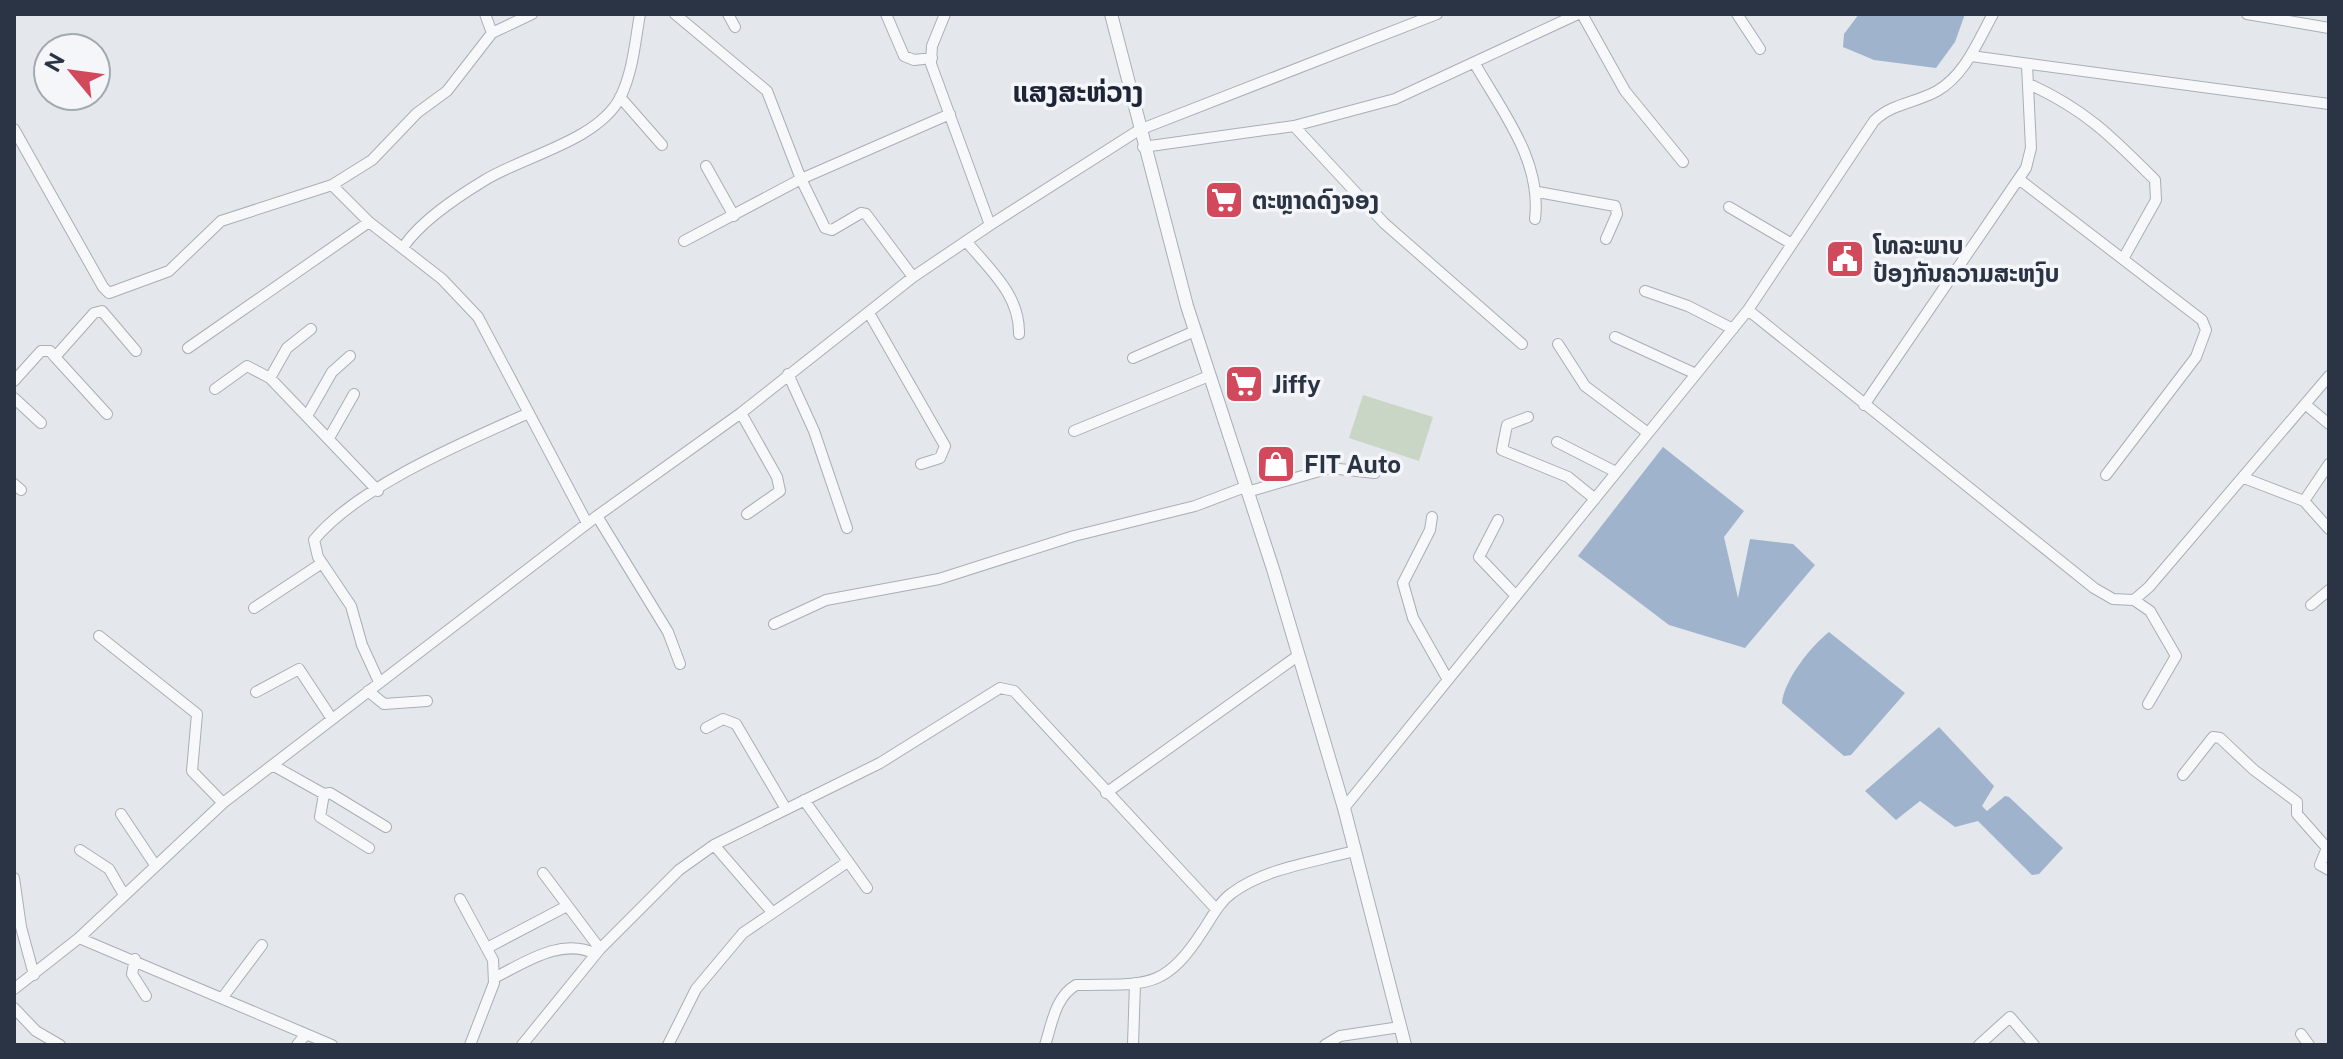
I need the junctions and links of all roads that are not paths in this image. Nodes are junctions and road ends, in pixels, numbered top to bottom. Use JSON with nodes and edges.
{"nodes":[{"id":1,"x":485,"y":14,"type":"edge"},
{"id":2,"x":532,"y":14,"type":"edge"},
{"id":3,"x":640,"y":14,"type":"edge"},
{"id":4,"x":675,"y":14,"type":"edge"},
{"id":5,"x":728,"y":14,"type":"edge"},
{"id":6,"x":886,"y":14,"type":"edge"},
{"id":7,"x":945,"y":14,"type":"edge"},
{"id":8,"x":1111,"y":14,"type":"edge"},
{"id":9,"x":1437,"y":14,"type":"edge"},
{"id":10,"x":1580,"y":14,"type":"edge"},
{"id":11,"x":1737,"y":14,"type":"edge"},
{"id":12,"x":1993,"y":14,"type":"edge"},
{"id":13,"x":2247,"y":14,"type":"edge"},
{"id":14,"x":735,"y":27,"type":"dead end"},
{"id":15,"x":2329,"y":28,"type":"edge"},
{"id":16,"x":492,"y":33,"type":"junction"},
{"id":17,"x":1760,"y":49,"type":"dead end"},
{"id":18,"x":1971,"y":56,"type":"junction"},
{"id":19,"x":932,"y":58,"type":"junction"},
{"id":20,"x":1475,"y":64,"type":"junction"},
{"id":21,"x":2027,"y":65,"type":"junction"},
{"id":22,"x":2029,"y":84,"type":"junction"},
{"id":23,"x":620,"y":97,"type":"junction"},
{"id":24,"x":2329,"y":104,"type":"edge"},
{"id":25,"x":950,"y":114,"type":"junction"},
{"id":26,"x":1294,"y":126,"type":"junction"},
{"id":27,"x":14,"y":129,"type":"edge"},
{"id":28,"x":1139,"y":130,"type":"junction"},
{"id":29,"x":662,"y":145,"type":"dead end"},
{"id":30,"x":1143,"y":147,"type":"junction"},
{"id":31,"x":1683,"y":162,"type":"dead end"},
{"id":32,"x":706,"y":166,"type":"dead end"},
{"id":33,"x":801,"y":179,"type":"junction"},
{"id":34,"x":2020,"y":180,"type":"junction"},
{"id":35,"x":332,"y":185,"type":"junction"},
{"id":36,"x":1538,"y":192,"type":"junction"},
{"id":37,"x":1729,"y":207,"type":"dead end"},
{"id":38,"x":734,"y":216,"type":"junction"},
{"id":39,"x":1535,"y":219,"type":"dead end"},
{"id":40,"x":369,"y":222,"type":"junction"},
{"id":41,"x":990,"y":225,"type":"junction"},
{"id":42,"x":1606,"y":239,"type":"dead end"},
{"id":43,"x":684,"y":241,"type":"dead end"},
{"id":44,"x":966,"y":241,"type":"junction"},
{"id":45,"x":1792,"y":244,"type":"junction"},
{"id":46,"x":404,"y":246,"type":"junction"},
{"id":47,"x":2123,"y":259,"type":"junction"},
{"id":48,"x":913,"y":277,"type":"junction"},
{"id":49,"x":1645,"y":291,"type":"dead end"},
{"id":50,"x":1748,"y":310,"type":"junction"},
{"id":51,"x":869,"y":313,"type":"junction"},
{"id":52,"x":311,"y":329,"type":"dead end"},
{"id":53,"x":1733,"y":329,"type":"junction"},
{"id":54,"x":1195,"y":331,"type":"junction"},
{"id":55,"x":1019,"y":334,"type":"dead end"},
{"id":56,"x":1615,"y":337,"type":"dead end"},
{"id":57,"x":1522,"y":344,"type":"dead end"},
{"id":58,"x":1558,"y":344,"type":"dead end"},
{"id":59,"x":188,"y":348,"type":"dead end"},
{"id":60,"x":136,"y":351,"type":"dead end"},
{"id":61,"x":350,"y":356,"type":"dead end"},
{"id":62,"x":55,"y":357,"type":"junction"},
{"id":63,"x":1133,"y":358,"type":"dead end"},
{"id":64,"x":788,"y":374,"type":"junction"},
{"id":65,"x":1696,"y":374,"type":"junction"},
{"id":66,"x":1209,"y":376,"type":"junction"},
{"id":67,"x":2329,"y":376,"type":"edge"},
{"id":68,"x":270,"y":378,"type":"junction"},
{"id":69,"x":14,"y":381,"type":"edge"},
{"id":70,"x":215,"y":389,"type":"dead end"},
{"id":71,"x":354,"y":394,"type":"dead end"},
{"id":72,"x":14,"y":398,"type":"edge"},
{"id":73,"x":2305,"y":404,"type":"junction"},
{"id":74,"x":1864,"y":405,"type":"junction"},
{"id":75,"x":529,"y":413,"type":"junction"},
{"id":76,"x":741,"y":413,"type":"junction"},
{"id":77,"x":107,"y":414,"type":"dead end"},
{"id":78,"x":307,"y":416,"type":"junction"},
{"id":79,"x":1528,"y":417,"type":"dead end"},
{"id":80,"x":41,"y":423,"type":"dead end"},
{"id":81,"x":2329,"y":424,"type":"edge"},
{"id":82,"x":1074,"y":431,"type":"dead end"},
{"id":83,"x":1648,"y":433,"type":"junction"},
{"id":84,"x":329,"y":438,"type":"junction"},
{"id":85,"x":1557,"y":442,"type":"dead end"},
{"id":86,"x":921,"y":464,"type":"dead end"},
{"id":87,"x":2329,"y":464,"type":"edge"},
{"id":88,"x":1616,"y":472,"type":"junction"},
{"id":89,"x":1375,"y":473,"type":"dead end"},
{"id":90,"x":2106,"y":475,"type":"dead end"},
{"id":91,"x":2244,"y":478,"type":"junction"},
{"id":92,"x":1246,"y":489,"type":"junction"},
{"id":93,"x":378,"y":491,"type":"junction"},
{"id":94,"x":1595,"y":499,"type":"junction"},
{"id":95,"x":2304,"y":501,"type":"junction"},
{"id":96,"x":747,"y":514,"type":"dead end"},
{"id":97,"x":1432,"y":517,"type":"dead end"},
{"id":98,"x":592,"y":520,"type":"junction"},
{"id":99,"x":1498,"y":520,"type":"dead end"},
{"id":100,"x":847,"y":528,"type":"dead end"},
{"id":101,"x":2329,"y":529,"type":"edge"},
{"id":102,"x":322,"y":563,"type":"junction"},
{"id":103,"x":2329,"y":590,"type":"edge"},
{"id":104,"x":1516,"y":596,"type":"junction"},
{"id":105,"x":2134,"y":600,"type":"junction"},
{"id":106,"x":2311,"y":605,"type":"dead end"},
{"id":107,"x":254,"y":608,"type":"dead end"},
{"id":108,"x":774,"y":624,"type":"dead end"},
{"id":109,"x":99,"y":636,"type":"dead end"},
{"id":110,"x":1299,"y":655,"type":"junction"},
{"id":111,"x":680,"y":664,"type":"dead end"},
{"id":112,"x":1448,"y":680,"type":"junction"},
{"id":113,"x":379,"y":682,"type":"junction"},
{"id":114,"x":368,"y":691,"type":"junction"},
{"id":115,"x":256,"y":692,"type":"dead end"},
{"id":116,"x":427,"y":701,"type":"dead end"},
{"id":117,"x":2148,"y":704,"type":"dead end"},
{"id":118,"x":332,"y":719,"type":"junction"},
{"id":119,"x":706,"y":728,"type":"dead end"},
{"id":120,"x":274,"y":766,"type":"junction"},
{"id":121,"x":2183,"y":775,"type":"dead end"},
{"id":122,"x":1106,"y":793,"type":"junction"},
{"id":123,"x":324,"y":794,"type":"junction"},
{"id":124,"x":804,"y":800,"type":"junction"},
{"id":125,"x":223,"y":803,"type":"junction"},
{"id":126,"x":1344,"y":808,"type":"junction"},
{"id":127,"x":786,"y":809,"type":"junction"},
{"id":128,"x":121,"y":814,"type":"dead end"},
{"id":129,"x":386,"y":827,"type":"dead end"},
{"id":130,"x":714,"y":845,"type":"junction"},
{"id":131,"x":369,"y":848,"type":"dead end"},
{"id":132,"x":80,"y":850,"type":"dead end"},
{"id":133,"x":1354,"y":851,"type":"junction"},
{"id":134,"x":846,"y":863,"type":"junction"},
{"id":135,"x":155,"y":865,"type":"junction"},
{"id":136,"x":2329,"y":870,"type":"edge"},
{"id":137,"x":543,"y":873,"type":"dead end"},
{"id":138,"x":14,"y":878,"type":"edge"},
{"id":139,"x":867,"y":888,"type":"dead end"},
{"id":140,"x":124,"y":895,"type":"junction"},
{"id":141,"x":460,"y":899,"type":"dead end"},
{"id":142,"x":567,"y":906,"type":"junction"},
{"id":143,"x":1216,"y":909,"type":"junction"},
{"id":144,"x":772,"y":912,"type":"junction"},
{"id":145,"x":79,"y":938,"type":"junction"},
{"id":146,"x":262,"y":945,"type":"dead end"},
{"id":147,"x":487,"y":948,"type":"junction"},
{"id":148,"x":598,"y":952,"type":"junction"},
{"id":149,"x":135,"y":959,"type":"junction"},
{"id":150,"x":34,"y":975,"type":"junction"},
{"id":151,"x":494,"y":978,"type":"junction"},
{"id":152,"x":1135,"y":983,"type":"junction"},
{"id":153,"x":14,"y":989,"type":"edge"},
{"id":154,"x":146,"y":996,"type":"dead end"},
{"id":155,"x":223,"y":997,"type":"junction"},
{"id":156,"x":14,"y":1008,"type":"edge"},
{"id":157,"x":1400,"y":1027,"type":"junction"},
{"id":158,"x":306,"y":1034,"type":"junction"},
{"id":159,"x":2301,"y":1034,"type":"dead end"},
{"id":160,"x":60,"y":1045,"type":"edge"},
{"id":161,"x":297,"y":1045,"type":"edge"},
{"id":162,"x":332,"y":1045,"type":"edge"},
{"id":163,"x":470,"y":1045,"type":"edge"},
{"id":164,"x":522,"y":1045,"type":"edge"},
{"id":165,"x":668,"y":1045,"type":"edge"},
{"id":166,"x":1045,"y":1045,"type":"edge"},
{"id":167,"x":1133,"y":1045,"type":"edge"},
{"id":168,"x":1325,"y":1045,"type":"edge"},
{"id":169,"x":1405,"y":1045,"type":"edge"},
{"id":170,"x":1979,"y":1045,"type":"edge"},
{"id":171,"x":2034,"y":1045,"type":"edge"},
{"id":172,"x":2309,"y":1045,"type":"edge"}],
"edges":[{"from":1,"to":16,"type":"street"},
{"from":2,"to":16,"type":"street"},
{"from":3,"to":23,"type":"street"},
{"from":4,"to":33,"type":"street"},
{"from":5,"to":14,"type":"street"},
{"from":6,"to":19,"type":"street"},
{"from":7,"to":19,"type":"street"},
{"from":8,"to":28,"type":"street"},
{"from":9,"to":28,"type":"street"},
{"from":10,"to":20,"type":"street"},
{"from":10,"to":31,"type":"street"},
{"from":11,"to":17,"type":"street"},
{"from":12,"to":18,"type":"street"},
{"from":13,"to":15,"type":"street"},
{"from":16,"to":35,"type":"street"},
{"from":18,"to":21,"type":"street"},
{"from":18,"to":45,"type":"street"},
{"from":19,"to":25,"type":"street"},
{"from":20,"to":26,"type":"street"},
{"from":20,"to":36,"type":"street"},
{"from":21,"to":22,"type":"street"},
{"from":21,"to":24,"type":"street"},
{"from":22,"to":34,"type":"street"},
{"from":22,"to":47,"type":"street"},
{"from":23,"to":29,"type":"street"},
{"from":23,"to":46,"type":"street"},
{"from":25,"to":33,"type":"street"},
{"from":25,"to":41,"type":"street"},
{"from":26,"to":30,"type":"street"},
{"from":26,"to":57,"type":"street"},
{"from":27,"to":35,"type":"street"},
{"from":28,"to":30,"type":"street"},
{"from":28,"to":41,"type":"street"},
{"from":30,"to":54,"type":"street"},
{"from":32,"to":38,"type":"street"},
{"from":33,"to":38,"type":"street"},
{"from":33,"to":48,"type":"street"},
{"from":34,"to":47,"type":"street"},
{"from":34,"to":74,"type":"street"},
{"from":35,"to":40,"type":"street"},
{"from":36,"to":39,"type":"street"},
{"from":36,"to":42,"type":"street"},
{"from":37,"to":45,"type":"street"},
{"from":38,"to":43,"type":"street"},
{"from":40,"to":46,"type":"street"},
{"from":40,"to":59,"type":"street"},
{"from":41,"to":44,"type":"street"},
{"from":44,"to":48,"type":"street"},
{"from":44,"to":55,"type":"street"},
{"from":45,"to":50,"type":"street"},
{"from":46,"to":75,"type":"street"},
{"from":47,"to":90,"type":"street"},
{"from":48,"to":51,"type":"street"},
{"from":49,"to":53,"type":"street"},
{"from":50,"to":53,"type":"street"},
{"from":50,"to":74,"type":"street"},
{"from":51,"to":64,"type":"street"},
{"from":51,"to":86,"type":"street"},
{"from":52,"to":68,"type":"street"},
{"from":53,"to":65,"type":"street"},
{"from":54,"to":63,"type":"street"},
{"from":54,"to":66,"type":"street"},
{"from":56,"to":65,"type":"street"},
{"from":58,"to":83,"type":"street"},
{"from":60,"to":62,"type":"street"},
{"from":61,"to":78,"type":"street"},
{"from":62,"to":69,"type":"street"},
{"from":62,"to":77,"type":"street"},
{"from":64,"to":76,"type":"street"},
{"from":64,"to":100,"type":"street"},
{"from":65,"to":83,"type":"street"},
{"from":66,"to":82,"type":"street"},
{"from":66,"to":92,"type":"street"},
{"from":67,"to":73,"type":"street"},
{"from":68,"to":70,"type":"street"},
{"from":68,"to":78,"type":"street"},
{"from":71,"to":84,"type":"street"},
{"from":72,"to":80,"type":"street"},
{"from":73,"to":81,"type":"street"},
{"from":73,"to":91,"type":"street"},
{"from":74,"to":105,"type":"street"},
{"from":75,"to":93,"type":"street"},
{"from":75,"to":98,"type":"street"},
{"from":76,"to":96,"type":"street"},
{"from":76,"to":98,"type":"street"},
{"from":78,"to":84,"type":"street"},
{"from":79,"to":94,"type":"street"},
{"from":83,"to":88,"type":"street"},
{"from":84,"to":93,"type":"street"},
{"from":85,"to":88,"type":"street"},
{"from":87,"to":95,"type":"street"},
{"from":88,"to":94,"type":"street"},
{"from":89,"to":92,"type":"street"},
{"from":91,"to":95,"type":"street"},
{"from":91,"to":105,"type":"street"},
{"from":92,"to":108,"type":"street"},
{"from":92,"to":110,"type":"street"},
{"from":93,"to":102,"type":"street"},
{"from":94,"to":104,"type":"street"},
{"from":95,"to":101,"type":"street"},
{"from":97,"to":112,"type":"street"},
{"from":98,"to":111,"type":"street"},
{"from":98,"to":113,"type":"street"},
{"from":99,"to":104,"type":"street"},
{"from":102,"to":107,"type":"street"},
{"from":102,"to":113,"type":"street"},
{"from":103,"to":106,"type":"street"},
{"from":104,"to":112,"type":"street"},
{"from":105,"to":117,"type":"street"},
{"from":109,"to":125,"type":"street"},
{"from":110,"to":122,"type":"street"},
{"from":110,"to":126,"type":"street"},
{"from":112,"to":126,"type":"street"},
{"from":113,"to":114,"type":"street"},
{"from":114,"to":116,"type":"street"},
{"from":114,"to":118,"type":"street"},
{"from":115,"to":118,"type":"street"},
{"from":118,"to":120,"type":"street"},
{"from":119,"to":127,"type":"street"},
{"from":120,"to":123,"type":"street"},
{"from":120,"to":125,"type":"street"},
{"from":121,"to":136,"type":"street"},
{"from":122,"to":124,"type":"street"},
{"from":122,"to":143,"type":"street"},
{"from":123,"to":129,"type":"street"},
{"from":123,"to":131,"type":"street"},
{"from":124,"to":127,"type":"street"},
{"from":124,"to":134,"type":"street"},
{"from":125,"to":135,"type":"street"},
{"from":126,"to":133,"type":"street"},
{"from":127,"to":130,"type":"street"},
{"from":128,"to":135,"type":"street"},
{"from":130,"to":144,"type":"street"},
{"from":130,"to":148,"type":"street"},
{"from":132,"to":140,"type":"street"},
{"from":133,"to":143,"type":"street"},
{"from":133,"to":157,"type":"street"},
{"from":134,"to":139,"type":"street"},
{"from":134,"to":144,"type":"street"},
{"from":135,"to":140,"type":"street"},
{"from":137,"to":142,"type":"street"},
{"from":138,"to":150,"type":"street"},
{"from":140,"to":145,"type":"street"},
{"from":141,"to":147,"type":"street"},
{"from":142,"to":147,"type":"street"},
{"from":142,"to":148,"type":"street"},
{"from":143,"to":152,"type":"street"},
{"from":144,"to":165,"type":"street"},
{"from":145,"to":149,"type":"street"},
{"from":145,"to":150,"type":"street"},
{"from":146,"to":155,"type":"street"},
{"from":147,"to":151,"type":"street"},
{"from":148,"to":151,"type":"street"},
{"from":148,"to":164,"type":"street"},
{"from":149,"to":154,"type":"street"},
{"from":149,"to":155,"type":"street"},
{"from":150,"to":153,"type":"street"},
{"from":151,"to":163,"type":"street"},
{"from":152,"to":166,"type":"street"},
{"from":152,"to":167,"type":"street"},
{"from":155,"to":158,"type":"street"},
{"from":156,"to":160,"type":"street"},
{"from":157,"to":168,"type":"street"},
{"from":157,"to":169,"type":"street"},
{"from":158,"to":161,"type":"street"},
{"from":158,"to":162,"type":"street"},
{"from":159,"to":172,"type":"street"},
{"from":170,"to":171,"type":"street"}]}
